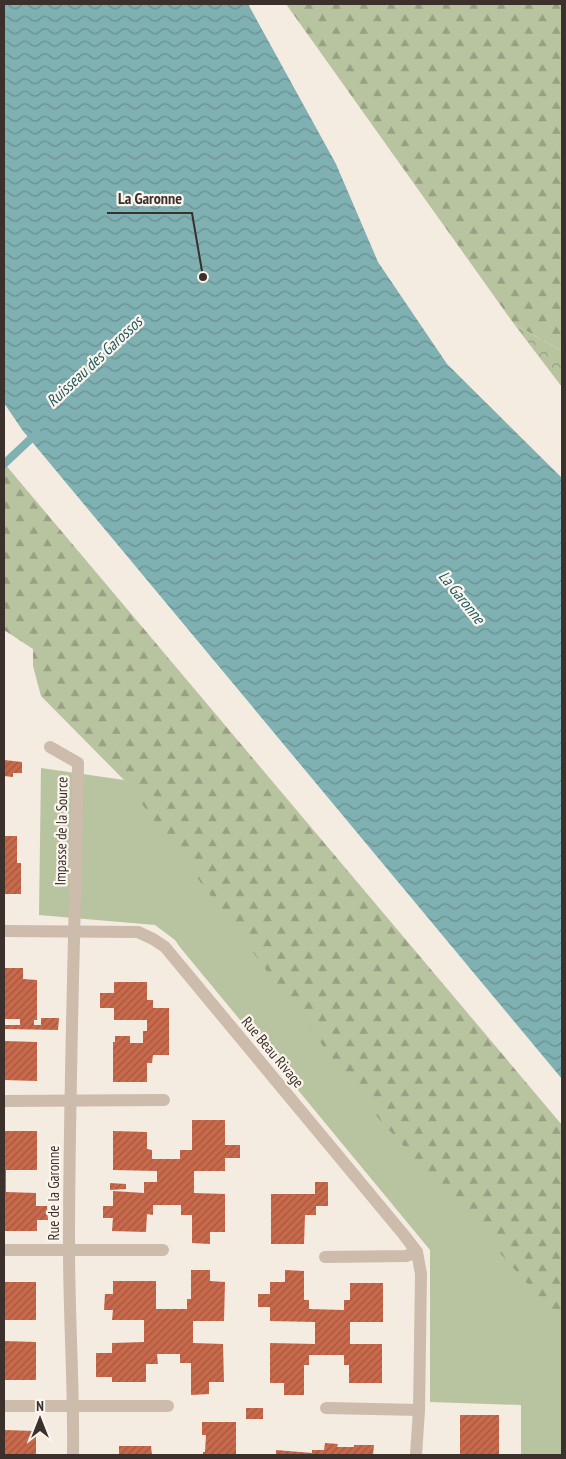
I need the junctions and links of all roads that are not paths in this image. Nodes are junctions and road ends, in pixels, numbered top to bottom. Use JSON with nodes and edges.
{"nodes":[{"id":1,"x":50,"y":746,"type":"dead end"},
{"id":2,"x":4,"y":931,"type":"edge"},
{"id":3,"x":73,"y":931,"type":"junction"},
{"id":4,"x":164,"y":1100,"type":"dead end"},
{"id":5,"x":4,"y":1101,"type":"edge"},
{"id":6,"x":70,"y":1101,"type":"junction"},
{"id":7,"x":4,"y":1250,"type":"edge"},
{"id":8,"x":69,"y":1250,"type":"junction"},
{"id":9,"x":163,"y":1250,"type":"dead end"},
{"id":10,"x":417,"y":1252,"type":"junction"},
{"id":11,"x":325,"y":1258,"type":"dead end"},
{"id":12,"x":4,"y":1406,"type":"edge"},
{"id":13,"x":74,"y":1406,"type":"junction"},
{"id":14,"x":168,"y":1406,"type":"dead end"},
{"id":15,"x":326,"y":1408,"type":"dead end"},
{"id":16,"x":419,"y":1410,"type":"junction"},
{"id":17,"x":73,"y":1455,"type":"edge"},
{"id":18,"x":416,"y":1455,"type":"edge"}],
"edges":[{"from":1,"to":3,"type":"street","name":"Impasse de la Source"},
{"from":2,"to":3,"type":"street","name":"Rue Beau Rivage"},
{"from":3,"to":6,"type":"street","name":"Rue de la Garonne"},
{"from":3,"to":10,"type":"street","name":"Rue Beau Rivage"},
{"from":4,"to":6,"type":"street"},
{"from":5,"to":6,"type":"street"},
{"from":6,"to":8,"type":"street","name":"Rue de la Garonne"},
{"from":7,"to":8,"type":"street"},
{"from":8,"to":9,"type":"street"},
{"from":8,"to":13,"type":"street","name":"Rue de la Garonne"},
{"from":10,"to":11,"type":"street"},
{"from":10,"to":16,"type":"street"},
{"from":12,"to":13,"type":"street"},
{"from":13,"to":14,"type":"street"},
{"from":13,"to":17,"type":"street","name":"Rue de la Garonne"},
{"from":15,"to":16,"type":"street"},
{"from":16,"to":18,"type":"street"}]}
